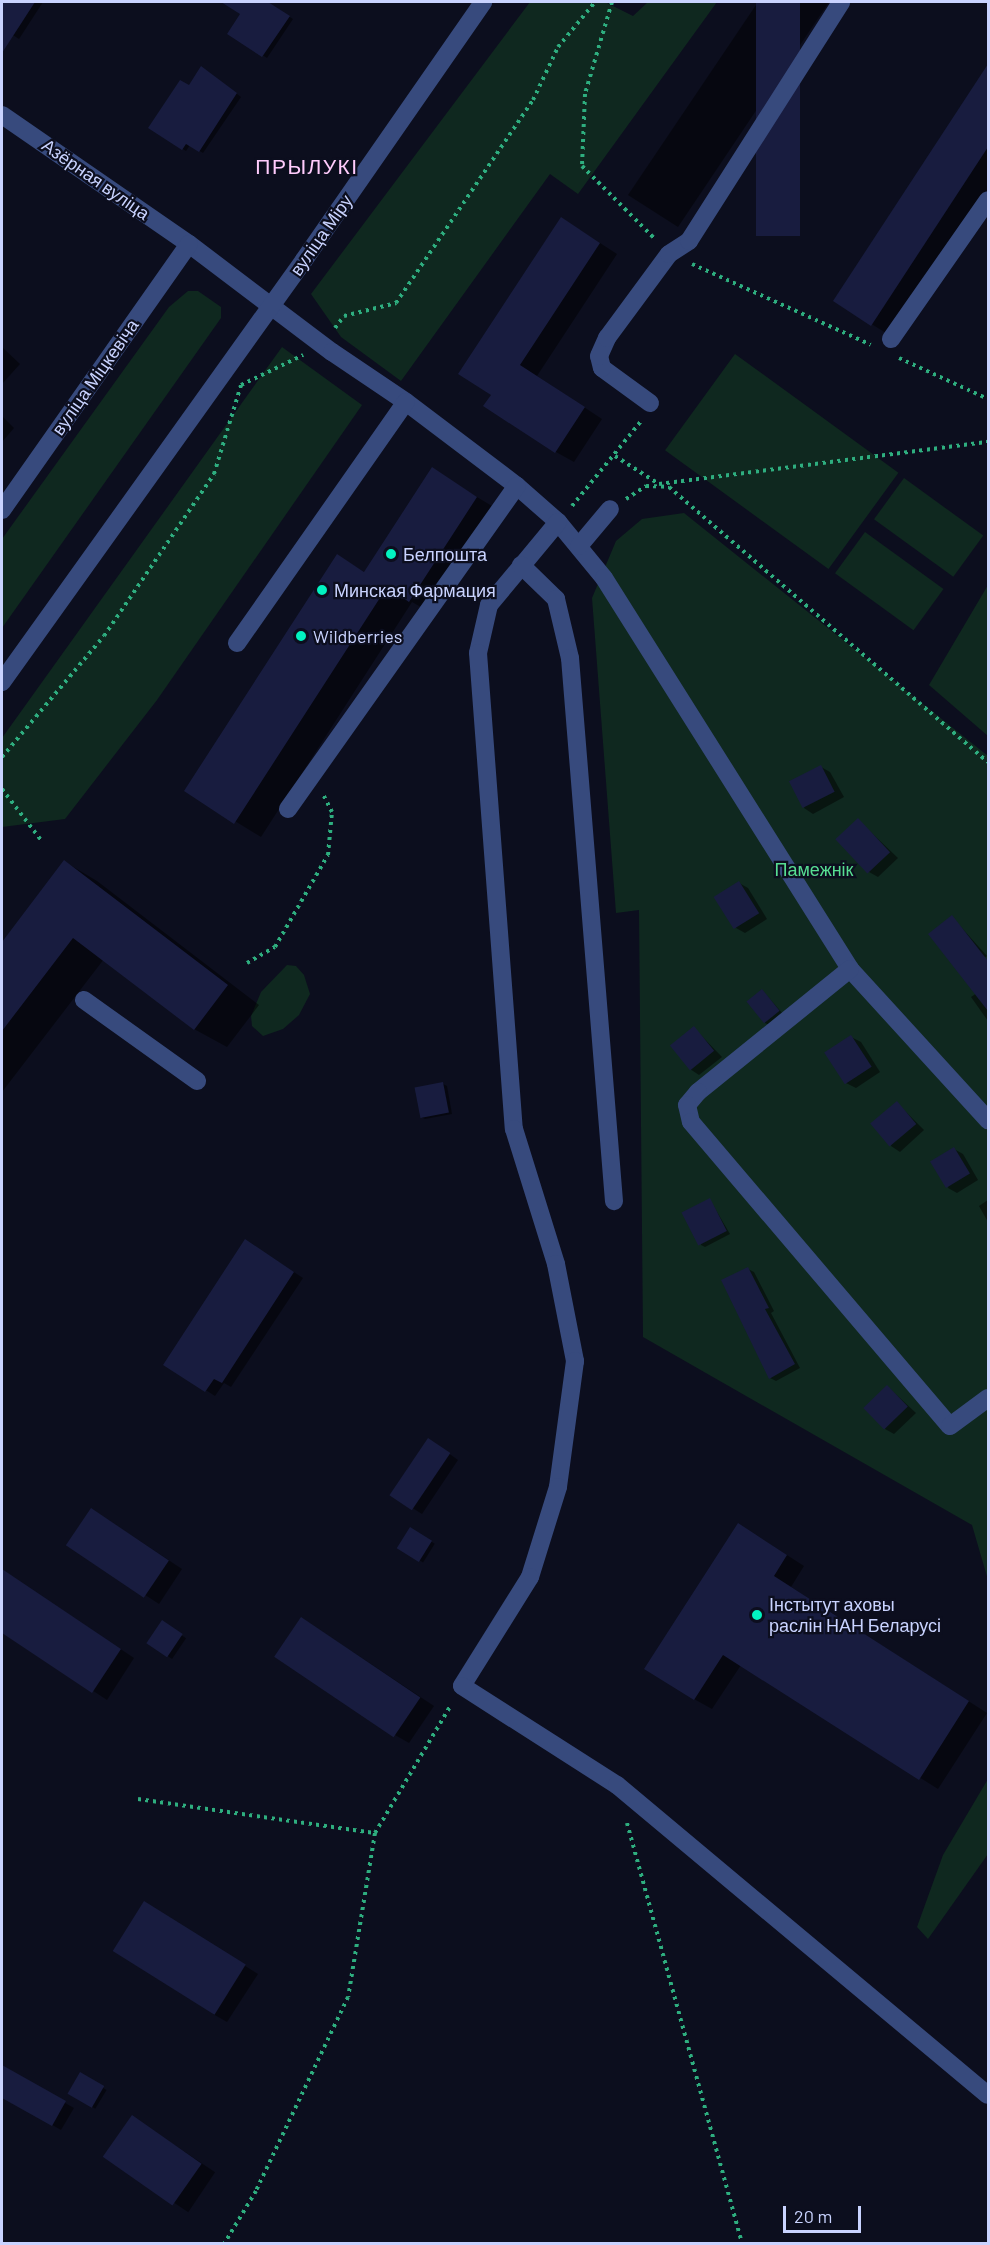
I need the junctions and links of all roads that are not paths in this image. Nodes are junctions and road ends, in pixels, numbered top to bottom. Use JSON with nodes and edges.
{"nodes":[{"id":1,"x":483,"y":2,"type":"edge"},
{"id":2,"x":841,"y":2,"type":"edge"},
{"id":3,"x":2,"y":115,"type":"edge"},
{"id":4,"x":988,"y":201,"type":"edge"},
{"id":5,"x":189,"y":244,"type":"junction"},
{"id":6,"x":272,"y":306,"type":"junction"},
{"id":7,"x":893,"y":347,"type":"road end"},
{"id":8,"x":406,"y":402,"type":"junction"},
{"id":9,"x":650,"y":403,"type":"road end"},
{"id":10,"x":517,"y":486,"type":"junction"},
{"id":11,"x":610,"y":509,"type":"road end"},
{"id":12,"x":2,"y":510,"type":"edge"},
{"id":13,"x":558,"y":522,"type":"junction"},
{"id":14,"x":579,"y":546,"type":"junction"},
{"id":15,"x":521,"y":565,"type":"junction"},
{"id":16,"x":237,"y":643,"type":"dead end"},
{"id":17,"x":2,"y":682,"type":"edge"},
{"id":18,"x":288,"y":809,"type":"dead end"},
{"id":19,"x":850,"y":969,"type":"junction"},
{"id":20,"x":84,"y":1000,"type":"dead end"},
{"id":21,"x":196,"y":1081,"type":"dead end"},
{"id":22,"x":988,"y":1120,"type":"edge"},
{"id":23,"x":614,"y":1201,"type":"dead end"},
{"id":24,"x":988,"y":1398,"type":"edge"},
{"id":25,"x":988,"y":2095,"type":"edge"}],
"edges":[{"from":1,"to":6,"type":"street","name":"вуліца Міру"},
{"from":2,"to":9,"type":"street"},
{"from":3,"to":5,"type":"street","name":"Азёрная вуліца"},
{"from":4,"to":7,"type":"street"},
{"from":5,"to":6,"type":"street","name":"Азёрная вуліца"},
{"from":5,"to":12,"type":"street","name":"вуліца Міцкевіча"},
{"from":6,"to":8,"type":"street","name":"Азёрная вуліца"},
{"from":6,"to":17,"type":"street","name":"вуліца Міру"},
{"from":8,"to":10,"type":"street","name":"Азёрная вуліца"},
{"from":8,"to":16,"type":"street"},
{"from":10,"to":13,"type":"street","name":"Азёрная вуліца"},
{"from":10,"to":18,"type":"street"},
{"from":11,"to":14,"type":"street"},
{"from":13,"to":14,"type":"street","name":"Азёрная вуліца"},
{"from":13,"to":15,"type":"street"},
{"from":14,"to":19,"type":"street","name":"Азёрная вуліца"},
{"from":15,"to":23,"type":"street"},
{"from":15,"to":25,"type":"street"},
{"from":19,"to":22,"type":"street","name":"Азёрная вуліца"},
{"from":19,"to":24,"type":"street"},
{"from":20,"to":21,"type":"street"}]}
